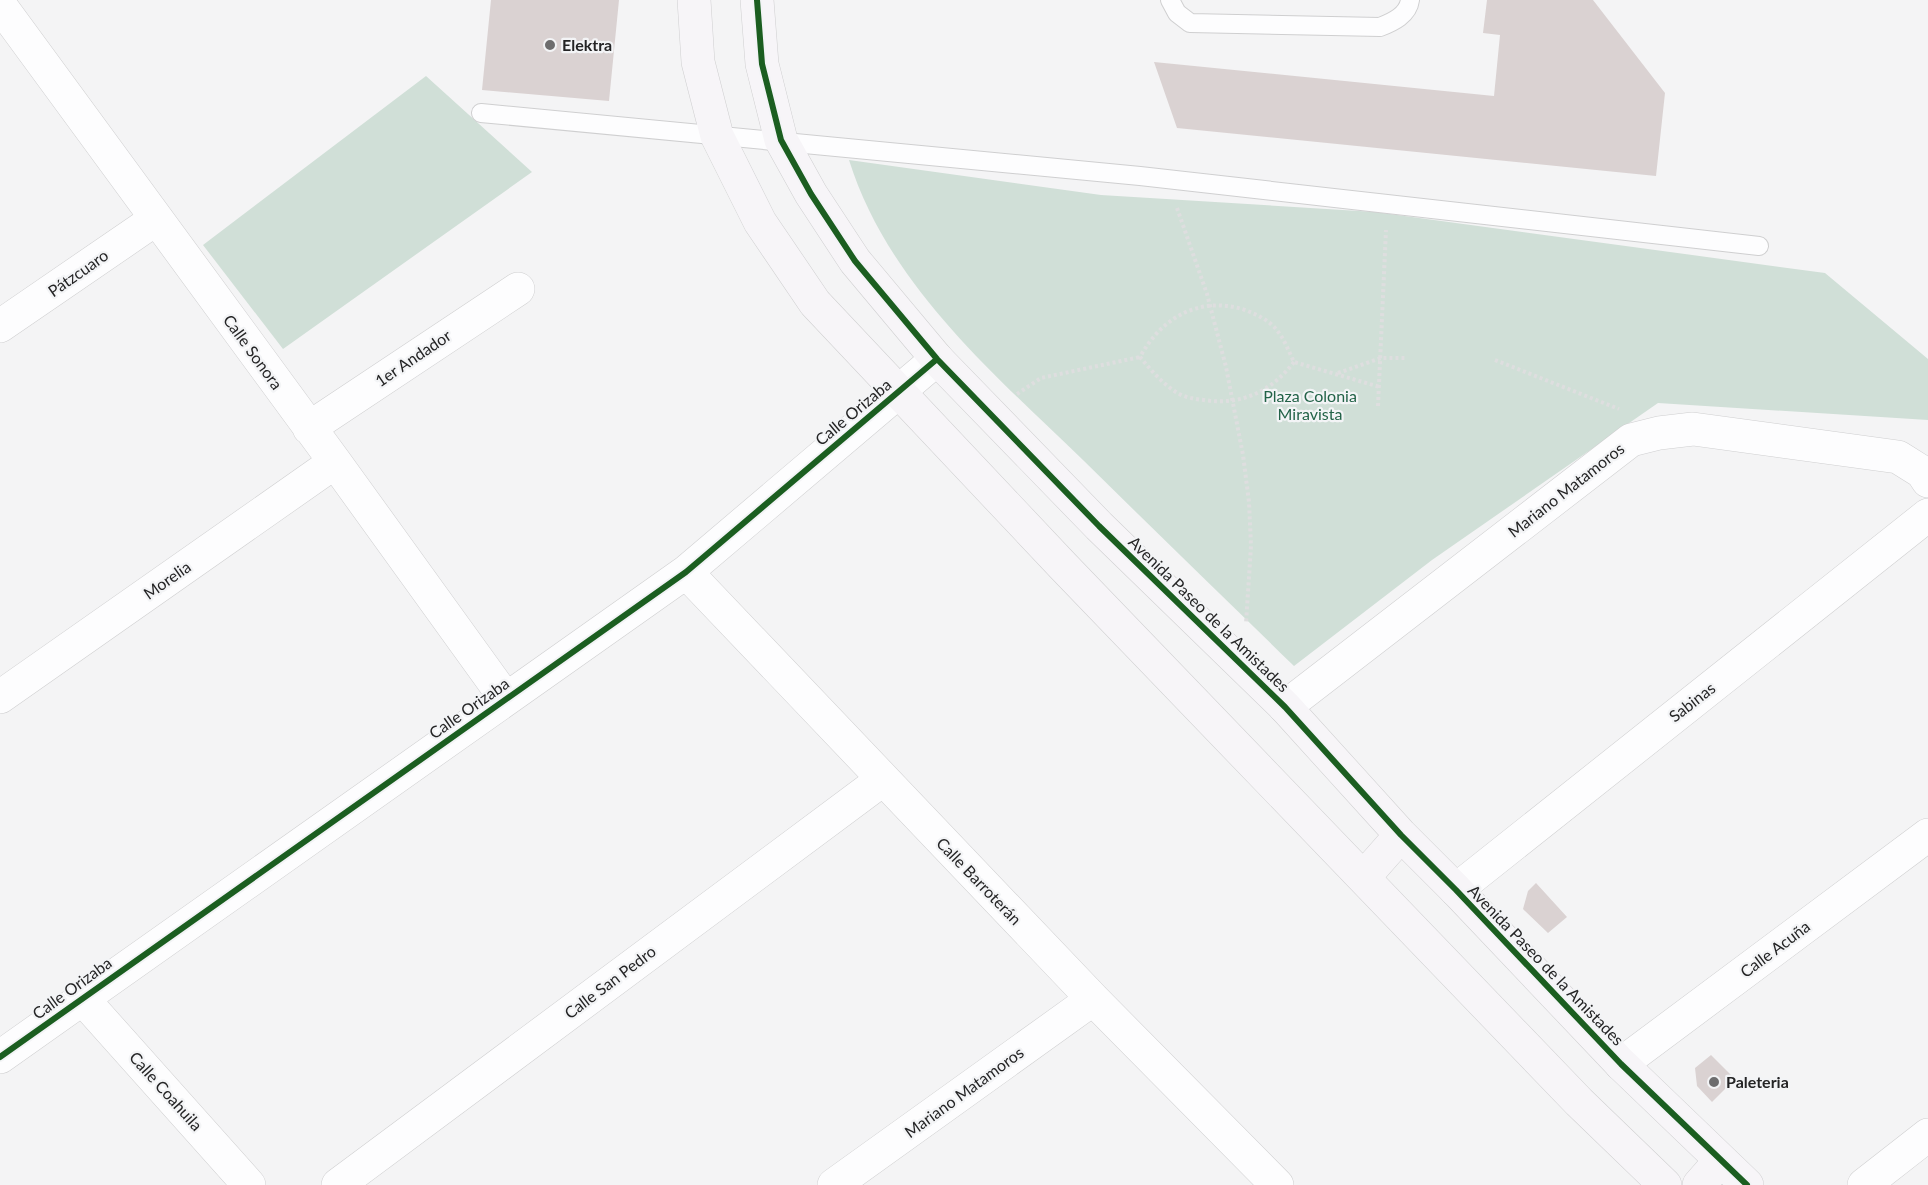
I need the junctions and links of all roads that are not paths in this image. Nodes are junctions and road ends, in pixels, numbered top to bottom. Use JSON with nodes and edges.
{"nodes":[{"id":1,"x":694,"y":0,"type":"edge"},
{"id":2,"x":757,"y":0,"type":"edge"},
{"id":3,"x":1170,"y":0,"type":"edge"},
{"id":4,"x":1410,"y":0,"type":"edge"},
{"id":5,"x":0,"y":5,"type":"edge"},
{"id":6,"x":481,"y":113,"type":"dead end"},
{"id":7,"x":717,"y":136,"type":"junction"},
{"id":8,"x":781,"y":140,"type":"junction"},
{"id":9,"x":156,"y":219,"type":"junction"},
{"id":10,"x":1759,"y":246,"type":"dead end"},
{"id":11,"x":518,"y":289,"type":"dead end"},
{"id":12,"x":0,"y":327,"type":"edge"},
{"id":13,"x":937,"y":359,"type":"junction"},
{"id":14,"x":898,"y":392,"type":"junction"},
{"id":15,"x":309,"y":428,"type":"junction"},
{"id":16,"x":335,"y":462,"type":"junction"},
{"id":17,"x":1928,"y":481,"type":"edge"},
{"id":18,"x":1928,"y":515,"type":"edge"},
{"id":19,"x":686,"y":572,"type":"junction"},
{"id":20,"x":0,"y":698,"type":"edge"},
{"id":21,"x":506,"y":699,"type":"junction"},
{"id":22,"x":1285,"y":707,"type":"junction"},
{"id":23,"x":882,"y":780,"type":"junction"},
{"id":24,"x":1401,"y":835,"type":"junction"},
{"id":25,"x":1928,"y":835,"type":"edge"},
{"id":26,"x":1364,"y":876,"type":"junction"},
{"id":27,"x":1456,"y":890,"type":"junction"},
{"id":28,"x":82,"y":998,"type":"junction"},
{"id":29,"x":1093,"y":999,"type":"junction"},
{"id":30,"x":0,"y":1057,"type":"edge"},
{"id":31,"x":1621,"y":1064,"type":"junction"},
{"id":32,"x":1928,"y":1135,"type":"edge"},
{"id":33,"x":1721,"y":1160,"type":"junction"},
{"id":34,"x":249,"y":1185,"type":"edge"},
{"id":35,"x":338,"y":1185,"type":"edge"},
{"id":36,"x":834,"y":1185,"type":"edge"},
{"id":37,"x":1277,"y":1185,"type":"edge"},
{"id":38,"x":1665,"y":1185,"type":"edge"},
{"id":39,"x":1699,"y":1185,"type":"edge"},
{"id":40,"x":1747,"y":1185,"type":"edge"},
{"id":41,"x":1864,"y":1185,"type":"edge"}],
"edges":[{"from":1,"to":7,"type":"street"},
{"from":2,"to":8,"type":"street","name":"Avenida Paseo de la Amistades"},
{"from":3,"to":4,"type":"lane"},
{"from":5,"to":9,"type":"street","name":"Calle Sonora"},
{"from":6,"to":7,"type":"lane"},
{"from":7,"to":8,"type":"lane"},
{"from":7,"to":14,"type":"street"},
{"from":8,"to":10,"type":"lane"},
{"from":8,"to":13,"type":"street","name":"Avenida Paseo de la Amistades"},
{"from":9,"to":12,"type":"street","name":"Pátzcuaro"},
{"from":9,"to":15,"type":"street","name":"Calle Sonora"},
{"from":11,"to":15,"type":"street","name":"1er Andador"},
{"from":13,"to":14,"type":"street","name":"Calle Orizaba"},
{"from":13,"to":22,"type":"street","name":"Avenida Paseo de la Amistades"},
{"from":14,"to":19,"type":"street","name":"Calle Orizaba"},
{"from":14,"to":26,"type":"street"},
{"from":15,"to":16,"type":"street","name":"Calle Sonora"},
{"from":16,"to":20,"type":"street","name":"Morelia"},
{"from":16,"to":21,"type":"street","name":"Calle Sonora"},
{"from":17,"to":22,"type":"street","name":"Mariano Matamoros"},
{"from":18,"to":27,"type":"street","name":"Sabinas"},
{"from":19,"to":21,"type":"street","name":"Calle Orizaba"},
{"from":19,"to":23,"type":"street","name":"Calle Barroterán"},
{"from":21,"to":28,"type":"street","name":"Calle Orizaba"},
{"from":22,"to":24,"type":"street","name":"Avenida Paseo de la Amistades"},
{"from":23,"to":29,"type":"street","name":"Calle Barroterán"},
{"from":23,"to":35,"type":"street","name":"Calle San Pedro"},
{"from":24,"to":26,"type":"street"},
{"from":24,"to":27,"type":"street","name":"Avenida Paseo de la Amistades"},
{"from":25,"to":31,"type":"street","name":"Calle Acuña"},
{"from":26,"to":38,"type":"street"},
{"from":27,"to":31,"type":"street","name":"Avenida Paseo de la Amistades"},
{"from":28,"to":30,"type":"street","name":"Calle Orizaba"},
{"from":28,"to":34,"type":"street","name":"Calle Coahuila"},
{"from":29,"to":36,"type":"street","name":"Mariano Matamoros"},
{"from":29,"to":37,"type":"street","name":"Calle Barroterán"},
{"from":31,"to":33,"type":"street","name":"Avenida Paseo de la Amistades"},
{"from":32,"to":41,"type":"street"},
{"from":33,"to":39,"type":"street"},
{"from":33,"to":40,"type":"street","name":"Avenida Paseo de la Amistades"}]}
